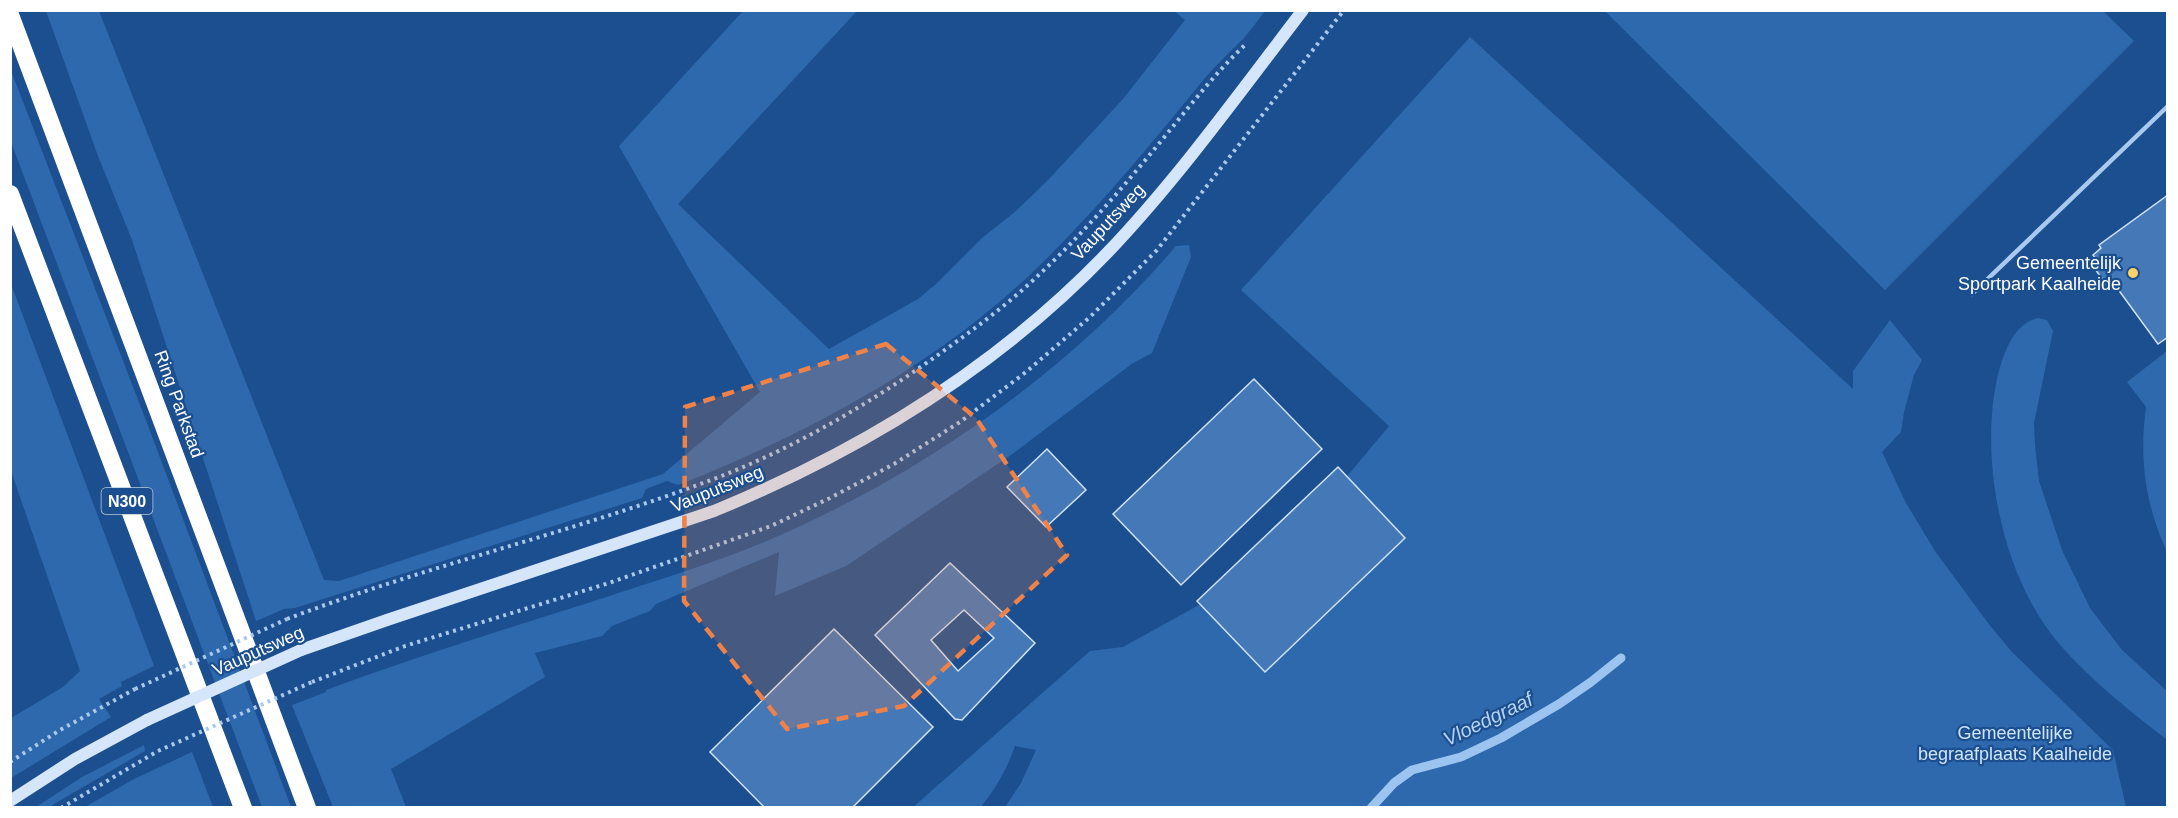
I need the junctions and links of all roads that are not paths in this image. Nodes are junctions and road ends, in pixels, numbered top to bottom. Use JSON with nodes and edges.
{"nodes":[{"id":1,"x":1303,"y":10,"type":"edge"},
{"id":2,"x":10,"y":15,"type":"edge"},
{"id":3,"x":2168,"y":106,"type":"edge"},
{"id":4,"x":10,"y":194,"type":"edge"},
{"id":5,"x":1971,"y":294,"type":"dead end"},
{"id":6,"x":10,"y":801,"type":"edge"},
{"id":7,"x":243,"y":807,"type":"edge"},
{"id":8,"x":307,"y":807,"type":"edge"}],
"edges":[{"from":1,"to":6,"type":"street","name":"Vauputsweg","bridge":true},
{"from":2,"to":8,"type":"highway","name":"Ring Parkstad"},
{"from":3,"to":5,"type":"lane"},
{"from":4,"to":7,"type":"highway","number":"N300"}]}
